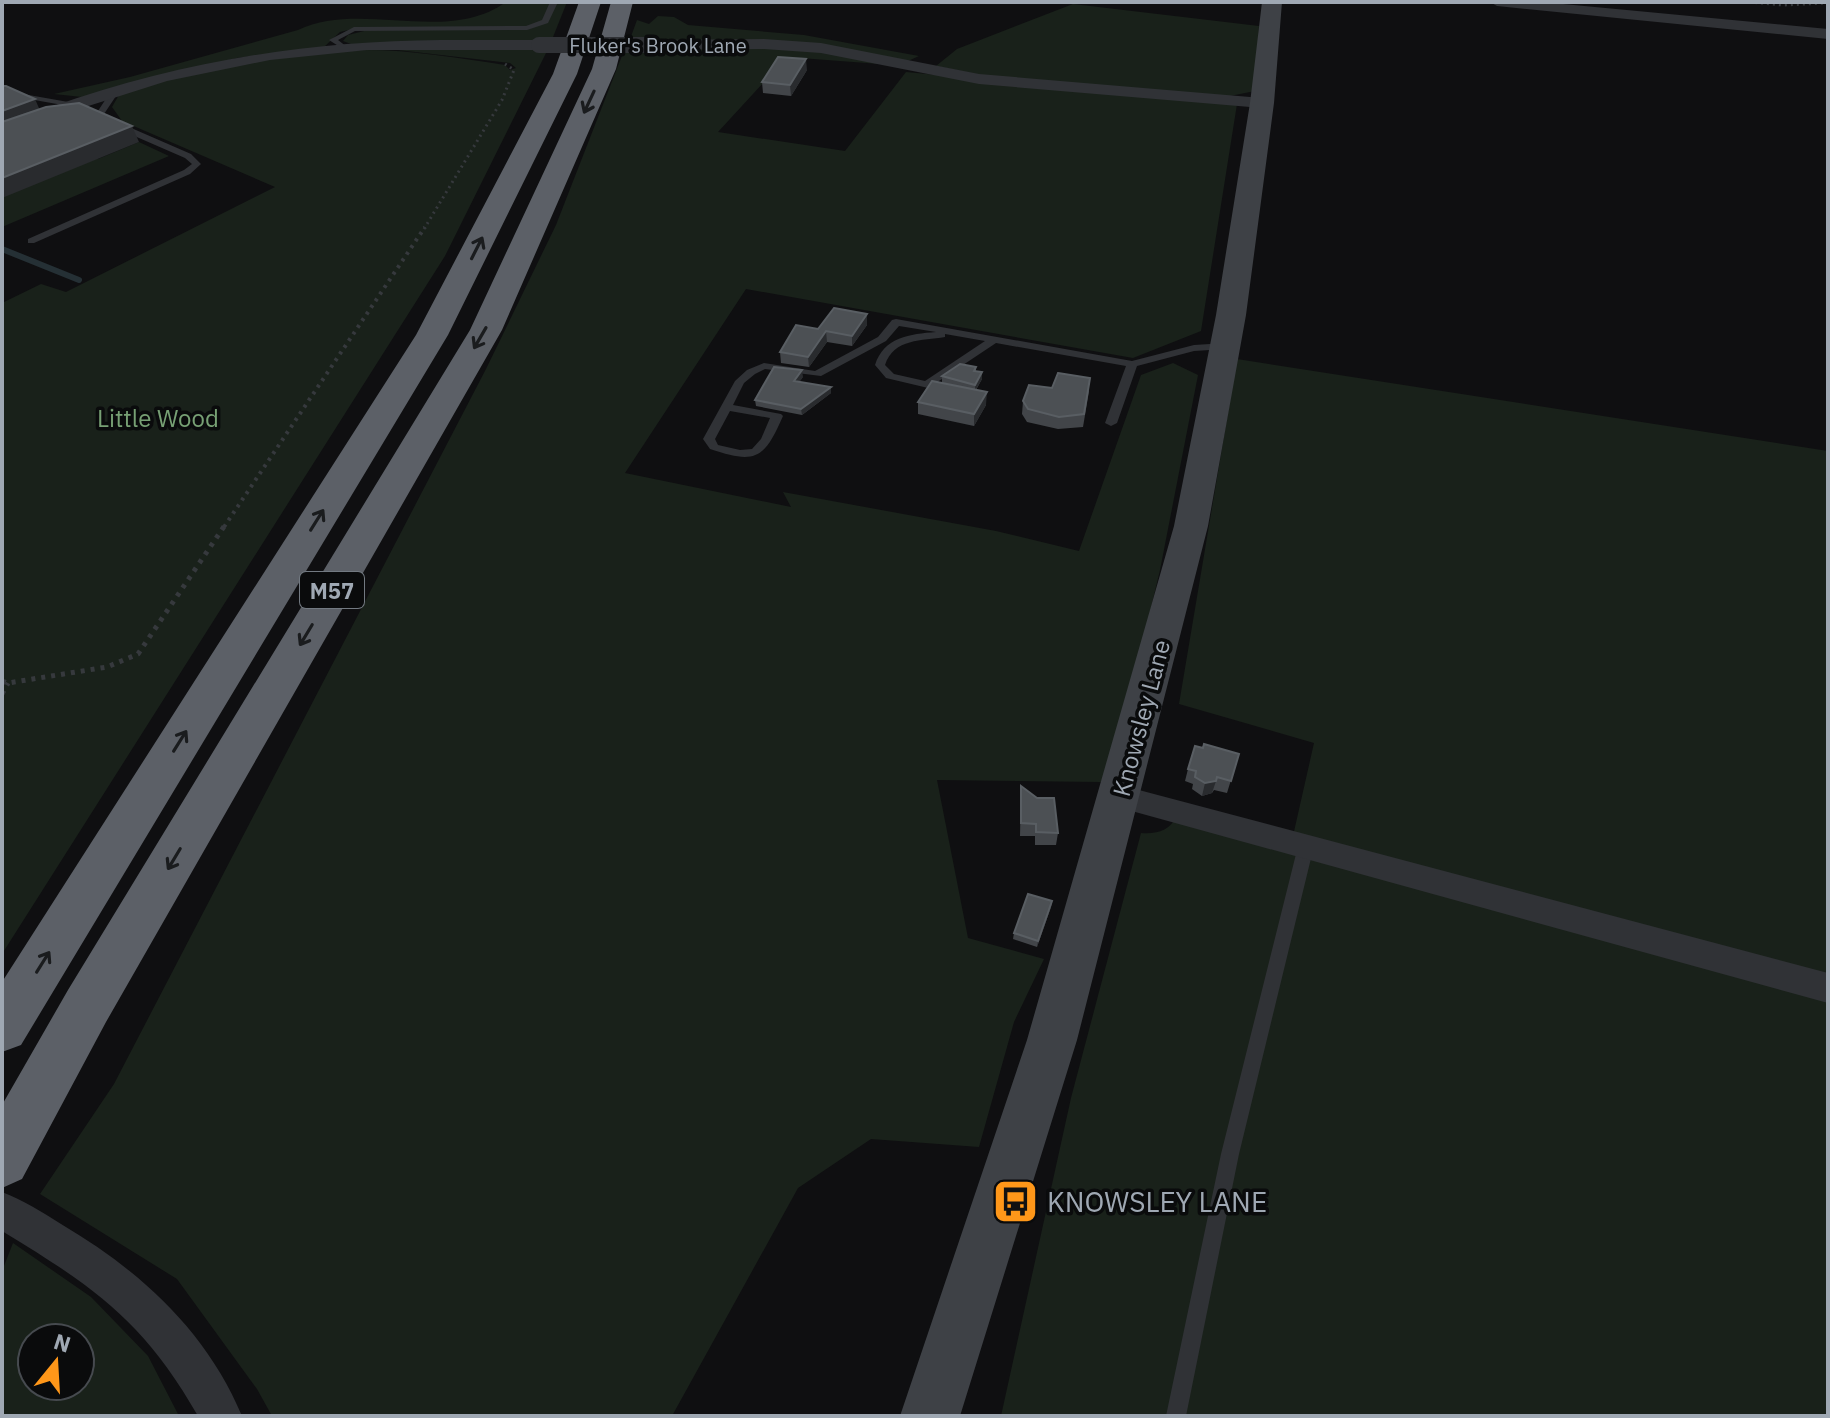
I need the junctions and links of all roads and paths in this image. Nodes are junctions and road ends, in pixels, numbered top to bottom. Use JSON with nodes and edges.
{"nodes":[{"id":1,"x":554,"y":2,"type":"edge"},
{"id":2,"x":590,"y":2,"type":"edge"},
{"id":3,"x":622,"y":2,"type":"edge"},
{"id":4,"x":1272,"y":2,"type":"edge"},
{"id":5,"x":1497,"y":2,"type":"edge"},
{"id":6,"x":1749,"y":2,"type":"edge"},
{"id":7,"x":1828,"y":3,"type":"edge"},
{"id":8,"x":1828,"y":34,"type":"edge"},
{"id":9,"x":343,"y":47,"type":"junction"},
{"id":10,"x":497,"y":62,"type":"dead end"},
{"id":11,"x":924,"y":67,"type":"junction"},
{"id":12,"x":871,"y":73,"type":"dead end"},
{"id":13,"x":116,"y":90,"type":"junction"},
{"id":14,"x":2,"y":97,"type":"edge"},
{"id":15,"x":1262,"y":103,"type":"junction"},
{"id":16,"x":87,"y":110,"type":"junction"},
{"id":17,"x":57,"y":111,"type":"edge"},
{"id":18,"x":31,"y":241,"type":"dead end"},
{"id":19,"x":961,"y":333,"type":"junction"},
{"id":20,"x":995,"y":339,"type":"junction"},
{"id":21,"x":1226,"y":346,"type":"junction"},
{"id":22,"x":1132,"y":364,"type":"junction"},
{"id":23,"x":926,"y":385,"type":"junction"},
{"id":24,"x":956,"y":392,"type":"edge"},
{"id":25,"x":726,"y":407,"type":"junction"},
{"id":26,"x":1111,"y":423,"type":"dead end"},
{"id":27,"x":5,"y":682,"type":"edge"},
{"id":28,"x":2,"y":694,"type":"edge"},
{"id":29,"x":1120,"y":797,"type":"junction"},
{"id":30,"x":1306,"y":846,"type":"junction"},
{"id":31,"x":1828,"y":988,"type":"edge"},
{"id":32,"x":2,"y":1028,"type":"edge"},
{"id":33,"x":2,"y":1160,"type":"edge"},
{"id":34,"x":2,"y":1210,"type":"edge"},
{"id":35,"x":221,"y":1416,"type":"edge"},
{"id":36,"x":930,"y":1416,"type":"edge"},
{"id":37,"x":1176,"y":1416,"type":"edge"}],
"edges":[{"from":1,"to":9,"type":"lane"},
{"from":32,"to":2,"type":"highway","number":"M57","one_way":true},
{"from":3,"to":33,"type":"highway","number":"M57","one_way":true},
{"from":4,"to":15,"type":"main road","name":"Knowsley Lane"},
{"from":5,"to":8,"type":"street"},
{"from":6,"to":7,"type":"path"},
{"from":9,"to":11,"type":"street","name":"Fluker's Brook Lane","bridge":true},
{"from":9,"to":13,"type":"street","name":"Fluker's Brook Lane"},
{"from":10,"to":27,"type":"path"},
{"from":11,"to":12,"type":"street"},
{"from":11,"to":15,"type":"street","name":"Fluker's Brook Lane"},
{"from":13,"to":16,"type":"street","name":"Fluker's Brook Lane"},
{"from":13,"to":16,"type":"lane"},
{"from":14,"to":16,"type":"lane"},
{"from":15,"to":21,"type":"main road","name":"Knowsley Lane"},
{"from":16,"to":17,"type":"street","name":"Fluker's Brook Lane"},
{"from":16,"to":18,"type":"lane"},
{"from":19,"to":20,"type":"lane"},
{"from":19,"to":23,"type":"lane"},
{"from":19,"to":25,"type":"lane"},
{"from":20,"to":22,"type":"lane"},
{"from":20,"to":23,"type":"lane"},
{"from":21,"to":22,"type":"lane"},
{"from":21,"to":29,"type":"main road","name":"Knowsley Lane"},
{"from":22,"to":26,"type":"lane"},
{"from":23,"to":24,"type":"lane"},
{"from":25,"to":25,"type":"lane"},
{"from":27,"to":28,"type":"path"},
{"from":29,"to":30,"type":"street"},
{"from":29,"to":36,"type":"main road","name":"Knowsley Lane"},
{"from":30,"to":31,"type":"street"},
{"from":30,"to":37,"type":"lane"},
{"from":34,"to":35,"type":"street"}]}
